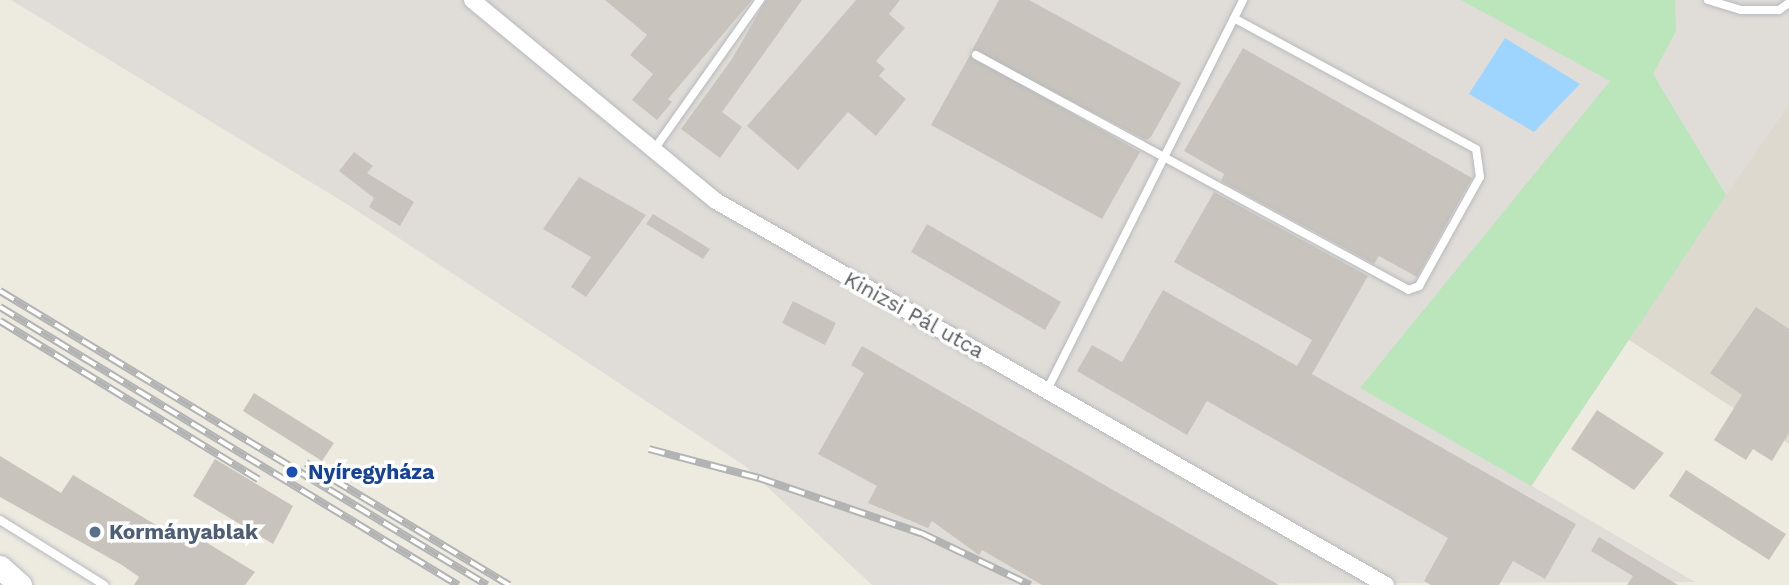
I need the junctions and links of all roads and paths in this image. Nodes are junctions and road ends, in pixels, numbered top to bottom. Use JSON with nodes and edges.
{"nodes":[{"id":1,"x":472,"y":0,"type":"edge"},
{"id":2,"x":760,"y":0,"type":"edge"},
{"id":3,"x":1243,"y":0,"type":"edge"},
{"id":4,"x":1708,"y":0,"type":"edge"},
{"id":5,"x":1789,"y":3,"type":"edge"},
{"id":6,"x":1234,"y":18,"type":"junction"},
{"id":7,"x":976,"y":55,"type":"dead end"},
{"id":8,"x":653,"y":151,"type":"junction"},
{"id":9,"x":1164,"y":157,"type":"junction"},
{"id":10,"x":1047,"y":390,"type":"junction"},
{"id":11,"x":0,"y":520,"type":"edge"},
{"id":12,"x":0,"y":567,"type":"edge"},
{"id":13,"x":20,"y":585,"type":"edge"},
{"id":14,"x":104,"y":585,"type":"edge"},
{"id":15,"x":1386,"y":585,"type":"edge"}],
"edges":[{"from":1,"to":8,"type":"street","name":"Kinizsi Pál utca"},
{"from":2,"to":8,"type":"lane"},
{"from":3,"to":6,"type":"lane"},
{"from":4,"to":5,"type":"lane"},
{"from":6,"to":9,"type":"lane"},
{"from":6,"to":9,"type":"lane"},
{"from":7,"to":9,"type":"lane"},
{"from":8,"to":10,"type":"street","name":"Kinizsi Pál utca"},
{"from":9,"to":10,"type":"lane"},
{"from":10,"to":15,"type":"street","name":"Kinizsi Pál utca"},
{"from":11,"to":14,"type":"lane"},
{"from":12,"to":13,"type":"main road"}]}
